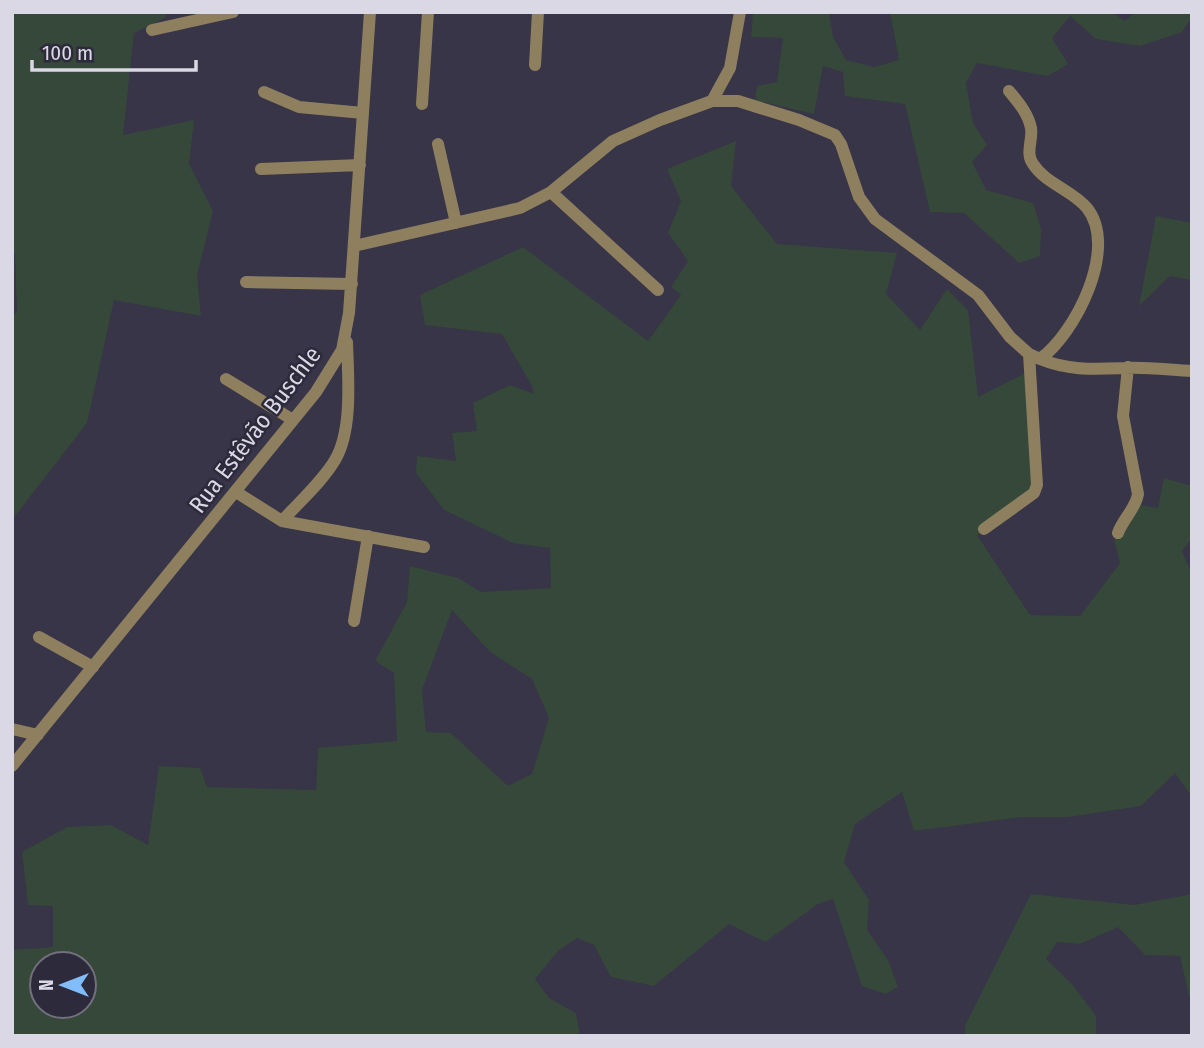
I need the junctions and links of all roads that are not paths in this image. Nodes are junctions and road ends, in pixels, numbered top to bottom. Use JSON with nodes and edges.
{"nodes":[{"id":1,"x":233,"y":12,"type":"edge"},
{"id":2,"x":370,"y":12,"type":"edge"},
{"id":3,"x":428,"y":12,"type":"edge"},
{"id":4,"x":538,"y":12,"type":"edge"},
{"id":5,"x":740,"y":12,"type":"edge"},
{"id":6,"x":152,"y":30,"type":"dead end"},
{"id":7,"x":535,"y":65,"type":"dead end"},
{"id":8,"x":1009,"y":91,"type":"dead end"},
{"id":9,"x":264,"y":92,"type":"dead end"},
{"id":10,"x":712,"y":101,"type":"junction"},
{"id":11,"x":422,"y":104,"type":"dead end"},
{"id":12,"x":363,"y":113,"type":"junction"},
{"id":13,"x":438,"y":144,"type":"dead end"},
{"id":14,"x":360,"y":165,"type":"junction"},
{"id":15,"x":261,"y":169,"type":"dead end"},
{"id":16,"x":551,"y":192,"type":"junction"},
{"id":17,"x":456,"y":223,"type":"junction"},
{"id":18,"x":354,"y":246,"type":"junction"},
{"id":19,"x":246,"y":282,"type":"dead end"},
{"id":20,"x":352,"y":284,"type":"junction"},
{"id":21,"x":659,"y":289,"type":"dead end"},
{"id":22,"x":346,"y":332,"type":"junction"},
{"id":23,"x":1034,"y":356,"type":"junction"},
{"id":24,"x":1128,"y":367,"type":"junction"},
{"id":25,"x":1192,"y":371,"type":"edge"},
{"id":26,"x":226,"y":379,"type":"dead end"},
{"id":27,"x":293,"y":420,"type":"junction"},
{"id":28,"x":236,"y":492,"type":"junction"},
{"id":29,"x":282,"y":521,"type":"junction"},
{"id":30,"x":984,"y":528,"type":"dead end"},
{"id":31,"x":1118,"y":533,"type":"dead end"},
{"id":32,"x":368,"y":536,"type":"junction"},
{"id":33,"x":424,"y":547,"type":"dead end"},
{"id":34,"x":354,"y":621,"type":"dead end"},
{"id":35,"x":39,"y":637,"type":"dead end"},
{"id":36,"x":93,"y":667,"type":"junction"},
{"id":37,"x":12,"y":729,"type":"edge"},
{"id":38,"x":37,"y":735,"type":"junction"},
{"id":39,"x":12,"y":766,"type":"edge"}],
"edges":[{"from":1,"to":6,"type":"street"},
{"from":2,"to":12,"type":"street","name":"Rua Estêvão Buschle"},
{"from":3,"to":11,"type":"street"},
{"from":4,"to":7,"type":"street"},
{"from":5,"to":10,"type":"street"},
{"from":8,"to":23,"type":"street"},
{"from":9,"to":12,"type":"street"},
{"from":10,"to":16,"type":"street"},
{"from":10,"to":23,"type":"street"},
{"from":12,"to":14,"type":"street","name":"Rua Estêvão Buschle"},
{"from":13,"to":17,"type":"street"},
{"from":14,"to":15,"type":"street"},
{"from":14,"to":18,"type":"street","name":"Rua Estêvão Buschle"},
{"from":16,"to":17,"type":"street"},
{"from":16,"to":21,"type":"street"},
{"from":17,"to":18,"type":"street"},
{"from":18,"to":20,"type":"street","name":"Rua Estêvão Buschle"},
{"from":19,"to":20,"type":"street"},
{"from":20,"to":22,"type":"street","name":"Rua Estêvão Buschle"},
{"from":22,"to":27,"type":"street","name":"Rua Estêvão Buschle"},
{"from":22,"to":29,"type":"street"},
{"from":23,"to":24,"type":"street"},
{"from":23,"to":30,"type":"street"},
{"from":24,"to":25,"type":"street"},
{"from":24,"to":31,"type":"street"},
{"from":26,"to":27,"type":"street"},
{"from":27,"to":28,"type":"street","name":"Rua Estêvão Buschle"},
{"from":28,"to":29,"type":"street"},
{"from":28,"to":36,"type":"street","name":"Rua Estêvão Buschle"},
{"from":29,"to":32,"type":"street"},
{"from":32,"to":33,"type":"street"},
{"from":32,"to":34,"type":"street"},
{"from":35,"to":36,"type":"street"},
{"from":36,"to":38,"type":"street","name":"Rua Estêvão Buschle"},
{"from":37,"to":38,"type":"street"},
{"from":38,"to":39,"type":"street","name":"Rua Estêvão Buschle"}]}
